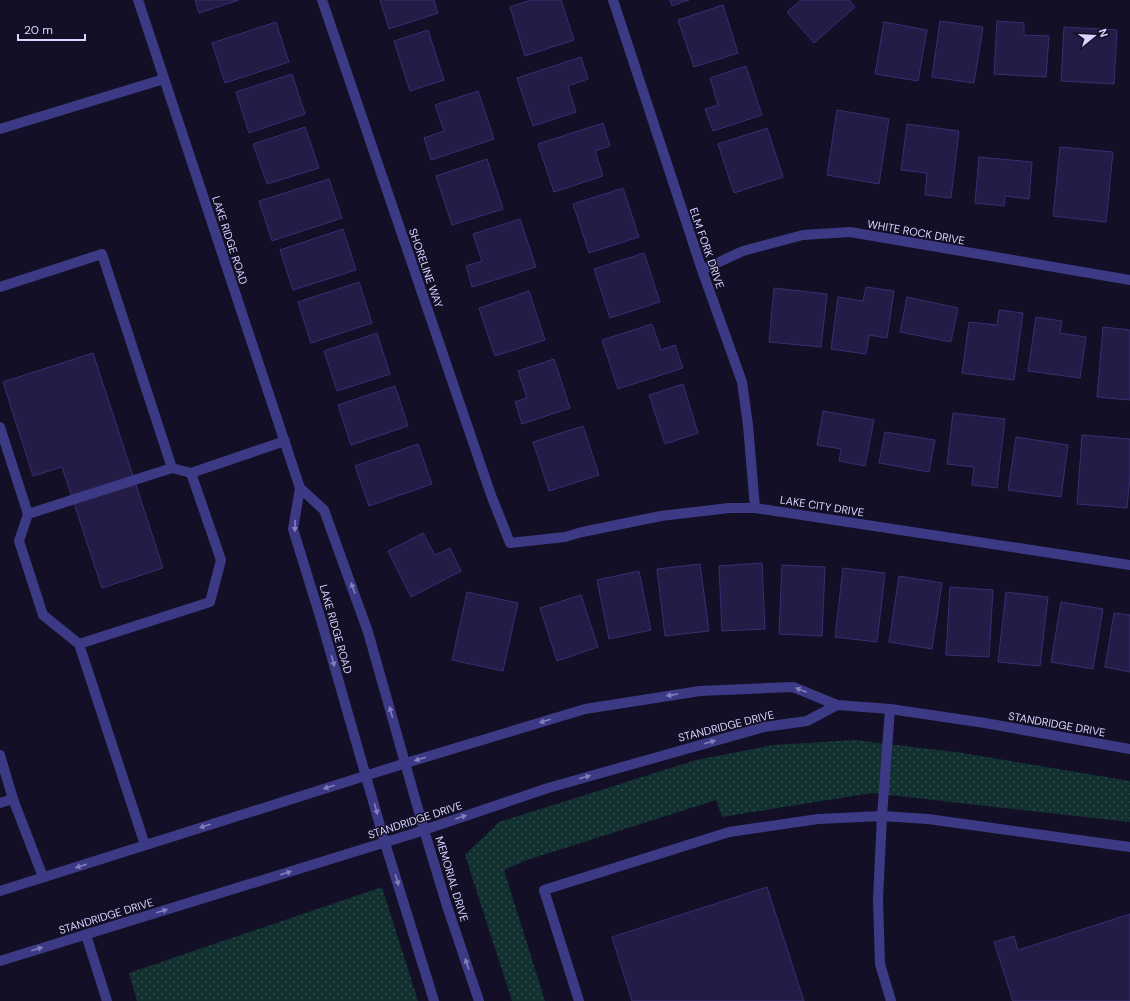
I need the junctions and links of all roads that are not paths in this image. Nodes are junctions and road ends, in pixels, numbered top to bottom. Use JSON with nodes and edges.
{"nodes":[{"id":1,"x":138,"y":0,"type":"edge"},
{"id":2,"x":322,"y":0,"type":"edge"},
{"id":3,"x":613,"y":0,"type":"edge"},
{"id":4,"x":164,"y":79,"type":"junction"},
{"id":5,"x":0,"y":129,"type":"edge"},
{"id":6,"x":702,"y":270,"type":"junction"},
{"id":7,"x":1130,"y":280,"type":"edge"},
{"id":8,"x":0,"y":287,"type":"edge"},
{"id":9,"x":0,"y":427,"type":"edge"},
{"id":10,"x":285,"y":442,"type":"junction"},
{"id":11,"x":172,"y":468,"type":"junction"},
{"id":12,"x":191,"y":472,"type":"junction"},
{"id":13,"x":300,"y":488,"type":"junction"},
{"id":14,"x":755,"y":508,"type":"junction"},
{"id":15,"x":28,"y":514,"type":"junction"},
{"id":16,"x":510,"y":543,"type":"joint"},
{"id":17,"x":1130,"y":565,"type":"edge"},
{"id":18,"x":79,"y":644,"type":"junction"},
{"id":19,"x":837,"y":705,"type":"junction"},
{"id":20,"x":890,"y":709,"type":"junction"},
{"id":21,"x":1130,"y":749,"type":"edge"},
{"id":22,"x":0,"y":755,"type":"edge"},
{"id":23,"x":406,"y":763,"type":"junction"},
{"id":24,"x":366,"y":776,"type":"junction"},
{"id":25,"x":13,"y":799,"type":"junction"},
{"id":26,"x":0,"y":803,"type":"edge"},
{"id":27,"x":882,"y":816,"type":"junction"},
{"id":28,"x":424,"y":830,"type":"junction"},
{"id":29,"x":385,"y":842,"type":"junction"},
{"id":30,"x":145,"y":845,"type":"junction"},
{"id":31,"x":1130,"y":847,"type":"edge"},
{"id":32,"x":43,"y":877,"type":"junction"},
{"id":33,"x":0,"y":891,"type":"edge"},
{"id":34,"x":86,"y":935,"type":"junction"},
{"id":35,"x":0,"y":961,"type":"edge"},
{"id":36,"x":107,"y":1001,"type":"edge"},
{"id":37,"x":434,"y":1001,"type":"edge"},
{"id":38,"x":479,"y":1001,"type":"edge"},
{"id":39,"x":579,"y":1001,"type":"edge"},
{"id":40,"x":891,"y":1001,"type":"edge"}],
"edges":[{"from":1,"to":4,"type":"street","name":"LAKE RIDGE ROAD"},
{"from":2,"to":16,"type":"street","name":"SHORELINE WAY"},
{"from":3,"to":6,"type":"street","name":"ELM FORK DRIVE"},
{"from":4,"to":5,"type":"street"},
{"from":4,"to":10,"type":"street","name":"LAKE RIDGE ROAD"},
{"from":6,"to":7,"type":"street","name":"WHITE ROCK DRIVE"},
{"from":6,"to":14,"type":"street","name":"ELM FORK DRIVE"},
{"from":8,"to":11,"type":"street"},
{"from":9,"to":15,"type":"street"},
{"from":10,"to":12,"type":"street"},
{"from":10,"to":13,"type":"street","name":"LAKE RIDGE ROAD"},
{"from":11,"to":12,"type":"street"},
{"from":11,"to":15,"type":"street"},
{"from":12,"to":18,"type":"street"},
{"from":23,"to":13,"type":"street","name":"LAKE RIDGE ROAD","one_way":true},
{"from":13,"to":24,"type":"street","name":"LAKE RIDGE ROAD","one_way":true},
{"from":14,"to":16,"type":"street","name":"LAKE CITY DRIVE"},
{"from":14,"to":17,"type":"street","name":"LAKE CITY DRIVE"},
{"from":15,"to":18,"type":"street"},
{"from":18,"to":30,"type":"street"},
{"from":19,"to":20,"type":"street","name":"STANDRIDGE DRIVE"},
{"from":19,"to":23,"type":"street","name":"STANDRIDGE DRIVE","one_way":true},
{"from":28,"to":19,"type":"street","name":"STANDRIDGE DRIVE","one_way":true},
{"from":20,"to":21,"type":"street","name":"STANDRIDGE DRIVE"},
{"from":20,"to":27,"type":"street"},
{"from":22,"to":25,"type":"street"},
{"from":23,"to":24,"type":"street","name":"STANDRIDGE DRIVE"},
{"from":23,"to":28,"type":"street","name":"MEMORIAL DRIVE"},
{"from":24,"to":29,"type":"street","one_way":true},
{"from":24,"to":30,"type":"street","name":"STANDRIDGE DRIVE","one_way":true},
{"from":25,"to":26,"type":"street"},
{"from":25,"to":32,"type":"street"},
{"from":27,"to":31,"type":"street"},
{"from":27,"to":39,"type":"street"},
{"from":27,"to":40,"type":"street"},
{"from":28,"to":29,"type":"street","name":"STANDRIDGE DRIVE"},
{"from":38,"to":28,"type":"street","name":"MEMORIAL DRIVE","one_way":true},
{"from":34,"to":29,"type":"street","name":"STANDRIDGE DRIVE","one_way":true},
{"from":29,"to":37,"type":"street","one_way":true},
{"from":30,"to":32,"type":"street","name":"STANDRIDGE DRIVE","one_way":true},
{"from":32,"to":33,"type":"street","name":"STANDRIDGE DRIVE"},
{"from":35,"to":34,"type":"street","name":"STANDRIDGE DRIVE","one_way":true},
{"from":34,"to":36,"type":"street"}]}
